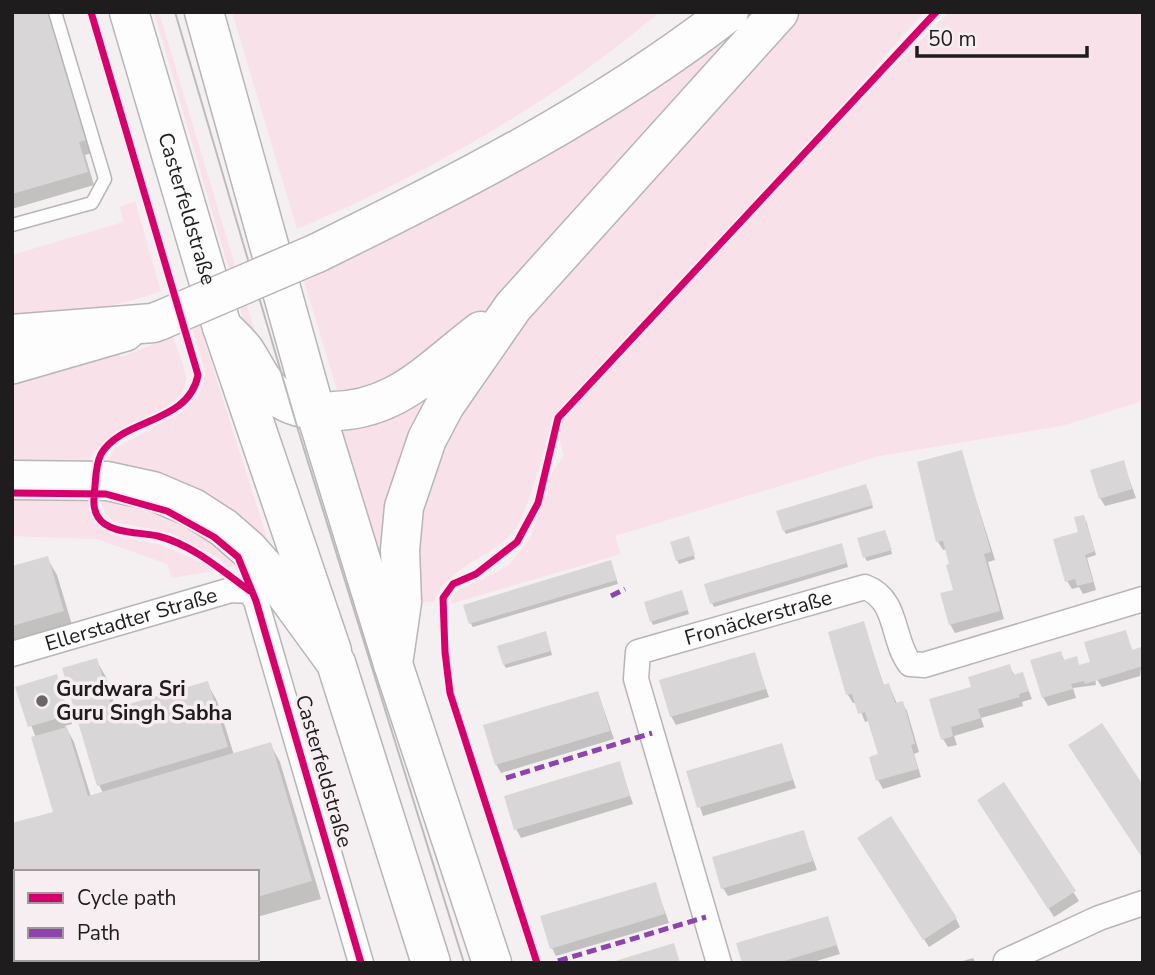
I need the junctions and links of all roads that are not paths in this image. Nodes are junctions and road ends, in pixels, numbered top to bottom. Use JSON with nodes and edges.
{"nodes":[{"id":1,"x":55,"y":12,"type":"edge"},
{"id":2,"x":129,"y":12,"type":"edge"},
{"id":3,"x":204,"y":12,"type":"edge"},
{"id":4,"x":685,"y":12,"type":"edge"},
{"id":5,"x":729,"y":12,"type":"edge"},
{"id":6,"x":779,"y":12,"type":"edge"},
{"id":7,"x":517,"y":149,"type":"junction"},
{"id":8,"x":12,"y":225,"type":"edge"},
{"id":9,"x":513,"y":307,"type":"junction"},
{"id":10,"x":157,"y":322,"type":"junction"},
{"id":11,"x":222,"y":327,"type":"junction"},
{"id":12,"x":12,"y":334,"type":"edge"},
{"id":13,"x":12,"y":366,"type":"edge"},
{"id":14,"x":315,"y":411,"type":"junction"},
{"id":15,"x":12,"y":480,"type":"edge"},
{"id":16,"x":250,"y":591,"type":"joint"},
{"id":17,"x":1143,"y":599,"type":"edge"},
{"id":18,"x":12,"y":654,"type":"edge"},
{"id":19,"x":336,"y":663,"type":"junction"},
{"id":20,"x":393,"y":664,"type":"junction"},
{"id":21,"x":1143,"y":903,"type":"edge"},
{"id":22,"x":1006,"y":961,"type":"dead end"},
{"id":23,"x":361,"y":963,"type":"edge"},
{"id":24,"x":431,"y":963,"type":"edge"},
{"id":25,"x":492,"y":963,"type":"edge"},
{"id":26,"x":719,"y":963,"type":"edge"}],
"edges":[{"from":1,"to":8,"type":"lane"},
{"from":2,"to":11,"type":"main road","name":"Casterfeldstraße"},
{"from":3,"to":14,"type":"main road"},
{"from":4,"to":7,"type":"main road"},
{"from":5,"to":7,"type":"main road"},
{"from":6,"to":9,"type":"main road"},
{"from":7,"to":10,"type":"main road","bridge":true},
{"from":9,"to":14,"type":"main road"},
{"from":9,"to":20,"type":"main road"},
{"from":10,"to":12,"type":"main road"},
{"from":10,"to":13,"type":"street"},
{"from":11,"to":14,"type":"main road"},
{"from":11,"to":19,"type":"main road","name":"Casterfeldstraße"},
{"from":14,"to":20,"type":"main road"},
{"from":15,"to":19,"type":"main road"},
{"from":16,"to":18,"type":"street","name":"Ellerstadter Straße"},
{"from":16,"to":23,"type":"street","name":"Casterfeldstraße"},
{"from":17,"to":26,"type":"street","name":"Fronäckerstraße"},
{"from":19,"to":24,"type":"main road","name":"Casterfeldstraße"},
{"from":20,"to":25,"type":"main road"},
{"from":21,"to":22,"type":"street"}]}
